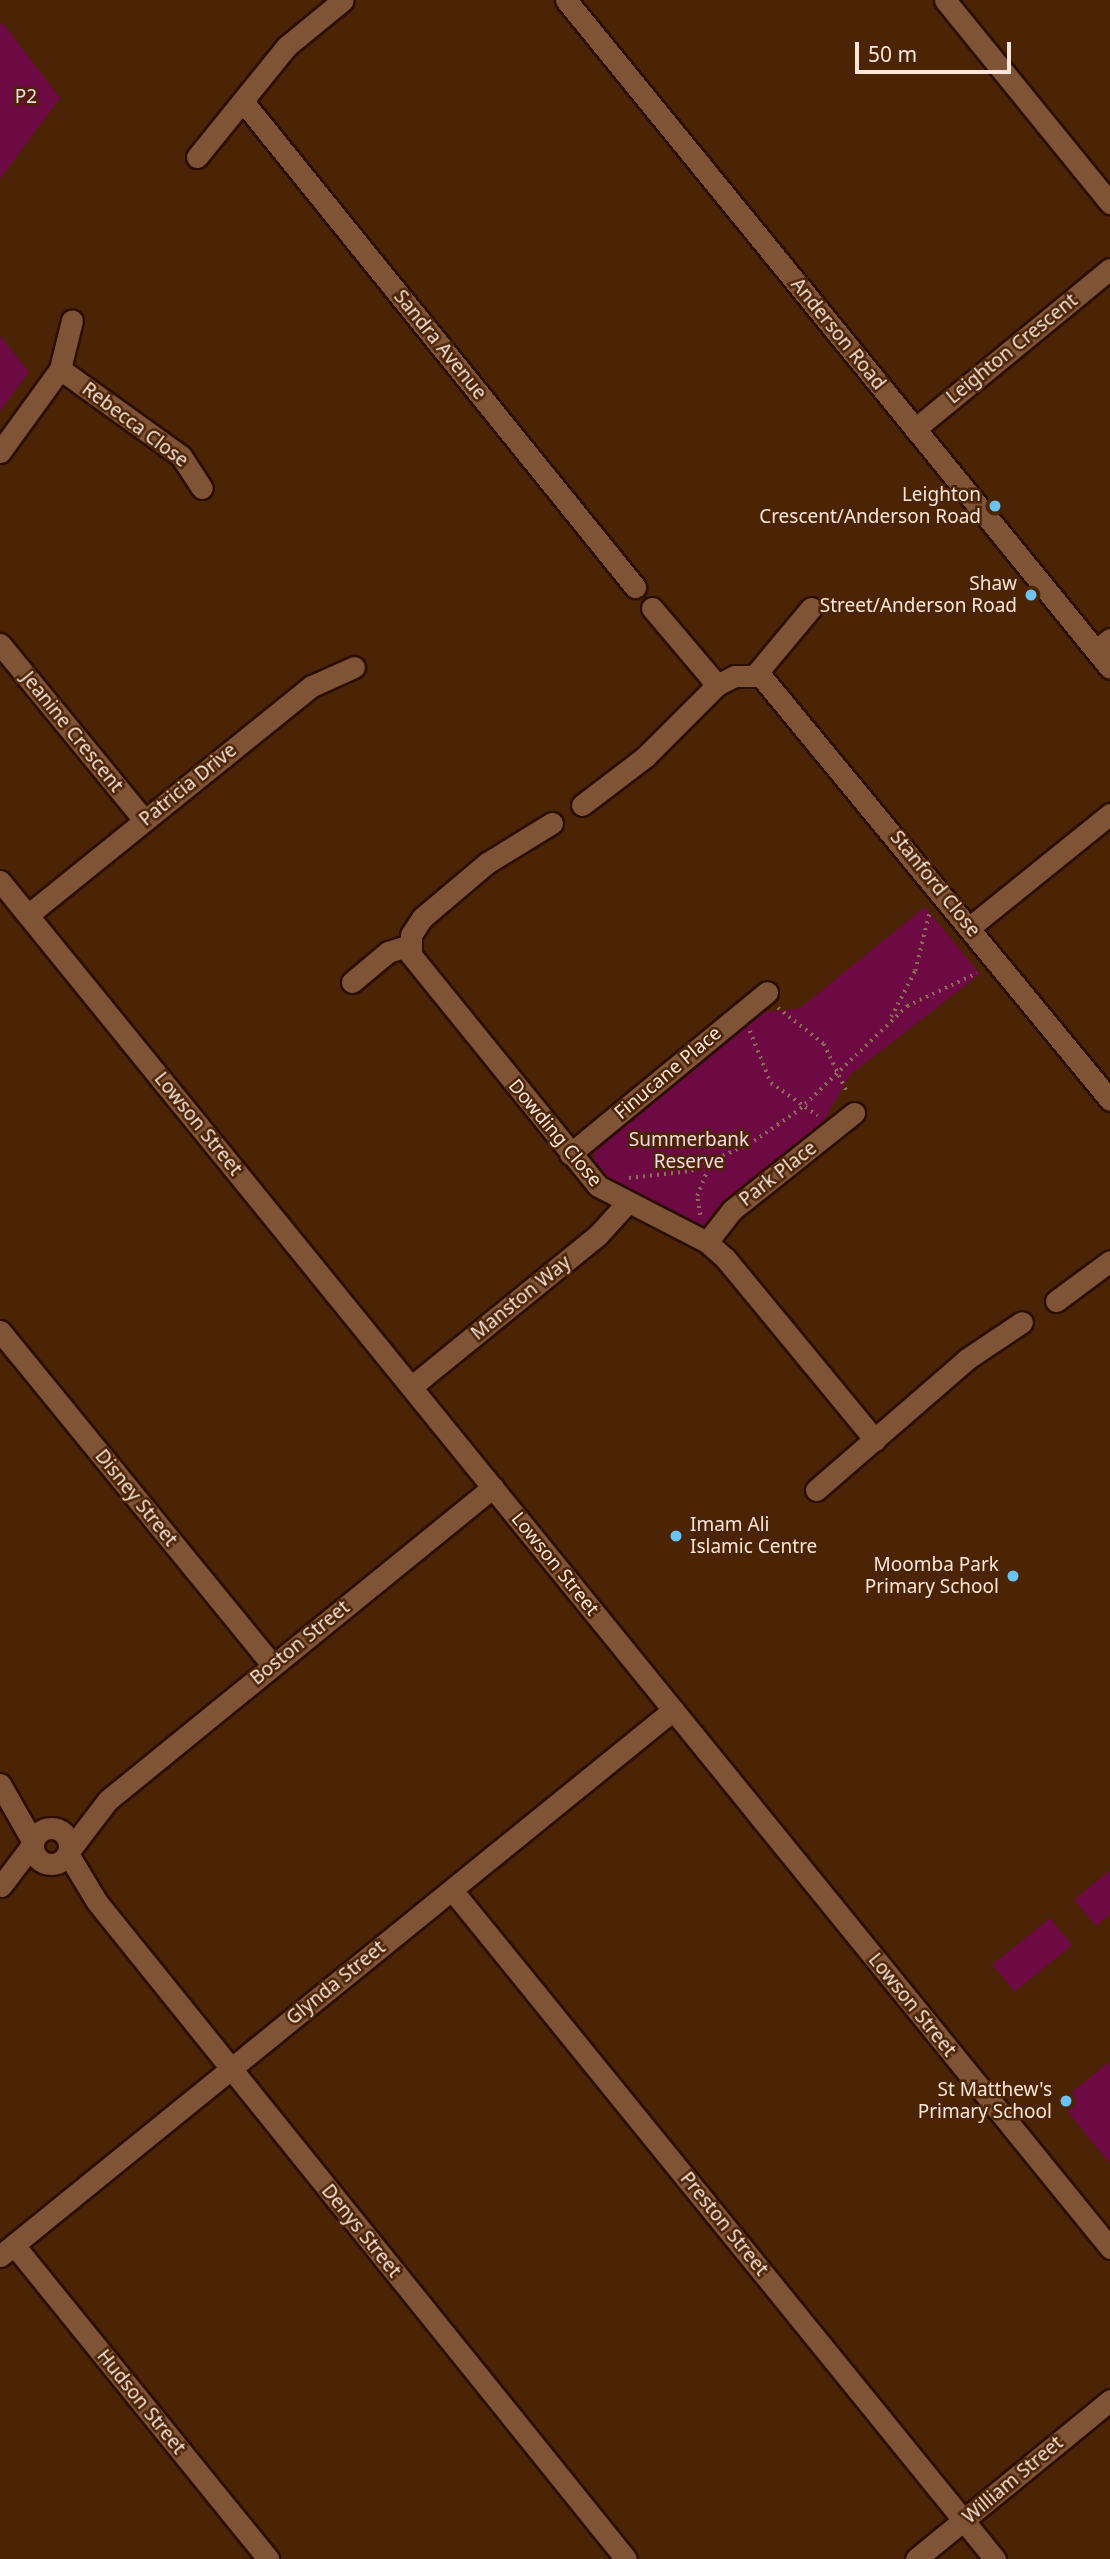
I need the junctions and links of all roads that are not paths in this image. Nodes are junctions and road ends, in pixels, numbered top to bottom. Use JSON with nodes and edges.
{"nodes":[{"id":1,"x":343,"y":0,"type":"edge"},
{"id":2,"x":566,"y":0,"type":"edge"},
{"id":3,"x":945,"y":0,"type":"edge"},
{"id":4,"x":245,"y":104,"type":"junction"},
{"id":5,"x":197,"y":157,"type":"dead end"},
{"id":6,"x":1110,"y":203,"type":"edge"},
{"id":7,"x":1110,"y":269,"type":"edge"},
{"id":8,"x":72,"y":320,"type":"dead end"},
{"id":9,"x":60,"y":369,"type":"junction"},
{"id":10,"x":915,"y":429,"type":"junction"},
{"id":11,"x":0,"y":452,"type":"edge"},
{"id":12,"x":202,"y":488,"type":"dead end"},
{"id":13,"x":635,"y":587,"type":"dead end"},
{"id":14,"x":652,"y":608,"type":"dead end"},
{"id":15,"x":811,"y":608,"type":"dead end"},
{"id":16,"x":0,"y":644,"type":"edge"},
{"id":17,"x":1103,"y":645,"type":"edge"},
{"id":18,"x":354,"y":667,"type":"dead end"},
{"id":19,"x":1110,"y":668,"type":"edge"},
{"id":20,"x":756,"y":674,"type":"junction"},
{"id":21,"x":717,"y":685,"type":"junction"},
{"id":22,"x":582,"y":805,"type":"dead end"},
{"id":23,"x":1110,"y":814,"type":"edge"},
{"id":24,"x":144,"y":820,"type":"junction"},
{"id":25,"x":552,"y":823,"type":"dead end"},
{"id":26,"x":0,"y":881,"type":"edge"},
{"id":27,"x":29,"y":914,"type":"junction"},
{"id":28,"x":970,"y":928,"type":"junction"},
{"id":29,"x":409,"y":945,"type":"junction"},
{"id":30,"x":352,"y":982,"type":"dead end"},
{"id":31,"x":765,"y":994,"type":"road end"},
{"id":32,"x":1110,"y":1100,"type":"edge"},
{"id":33,"x":854,"y":1113,"type":"road end"},
{"id":34,"x":570,"y":1154,"type":"junction"},
{"id":35,"x":626,"y":1204,"type":"junction"},
{"id":36,"x":707,"y":1242,"type":"junction"},
{"id":37,"x":1110,"y":1261,"type":"edge"},
{"id":38,"x":1056,"y":1301,"type":"dead end"},
{"id":39,"x":1022,"y":1322,"type":"dead end"},
{"id":40,"x":0,"y":1331,"type":"edge"},
{"id":41,"x":411,"y":1387,"type":"junction"},
{"id":42,"x":875,"y":1440,"type":"junction"},
{"id":43,"x":493,"y":1487,"type":"junction"},
{"id":44,"x":816,"y":1490,"type":"dead end"},
{"id":45,"x":272,"y":1665,"type":"junction"},
{"id":46,"x":673,"y":1710,"type":"junction"},
{"id":47,"x":6,"y":1791,"type":"edge"},
{"id":48,"x":108,"y":1800,"type":"junction"},
{"id":49,"x":56,"y":1828,"type":"junction"},
{"id":50,"x":33,"y":1843,"type":"junction"},
{"id":51,"x":69,"y":1852,"type":"junction"},
{"id":52,"x":46,"y":1864,"type":"junction"},
{"id":53,"x":0,"y":1886,"type":"edge"},
{"id":54,"x":452,"y":1890,"type":"junction"},
{"id":55,"x":97,"y":1902,"type":"junction"},
{"id":56,"x":231,"y":2068,"type":"junction"},
{"id":57,"x":1110,"y":2248,"type":"edge"},
{"id":58,"x":7,"y":2250,"type":"edge"},
{"id":59,"x":1110,"y":2400,"type":"edge"},
{"id":60,"x":964,"y":2520,"type":"junction"},
{"id":61,"x":268,"y":2559,"type":"edge"},
{"id":62,"x":626,"y":2559,"type":"edge"},
{"id":63,"x":916,"y":2559,"type":"edge"},
{"id":64,"x":995,"y":2559,"type":"edge"}],
"edges":[{"from":1,"to":4,"type":"street"},
{"from":2,"to":10,"type":"street","name":"Anderson Road"},
{"from":3,"to":6,"type":"street"},
{"from":4,"to":5,"type":"street"},
{"from":4,"to":13,"type":"street","name":"Sandra Avenue"},
{"from":7,"to":10,"type":"street","name":"Leighton Crescent"},
{"from":8,"to":9,"type":"street"},
{"from":9,"to":11,"type":"street"},
{"from":9,"to":12,"type":"street","name":"Rebecca Close"},
{"from":10,"to":17,"type":"street","name":"Anderson Road"},
{"from":14,"to":21,"type":"street"},
{"from":15,"to":20,"type":"street"},
{"from":16,"to":24,"type":"street","name":"Jeanine Crescent"},
{"from":17,"to":19,"type":"street","name":"Anderson Road"},
{"from":18,"to":24,"type":"street","name":"Patricia Drive"},
{"from":20,"to":21,"type":"street"},
{"from":20,"to":28,"type":"street","name":"Stanford Close"},
{"from":21,"to":22,"type":"street"},
{"from":23,"to":28,"type":"street"},
{"from":24,"to":27,"type":"street","name":"Patricia Drive"},
{"from":25,"to":29,"type":"street"},
{"from":26,"to":27,"type":"street","name":"Lowson Street"},
{"from":27,"to":41,"type":"street","name":"Lowson Street"},
{"from":28,"to":32,"type":"street","name":"Stanford Close"},
{"from":29,"to":30,"type":"street"},
{"from":29,"to":34,"type":"street","name":"Dowding Close"},
{"from":31,"to":34,"type":"street","name":"Finucane Place"},
{"from":33,"to":36,"type":"street","name":"Park Place"},
{"from":34,"to":35,"type":"street","name":"Dowding Close"},
{"from":35,"to":36,"type":"street","name":"Dowding Close"},
{"from":35,"to":41,"type":"street","name":"Manston Way"},
{"from":36,"to":42,"type":"street","name":"Dowding Close"},
{"from":37,"to":38,"type":"street"},
{"from":39,"to":42,"type":"street"},
{"from":40,"to":45,"type":"street","name":"Disney Street"},
{"from":41,"to":43,"type":"street","name":"Lowson Street"},
{"from":42,"to":44,"type":"street"},
{"from":43,"to":45,"type":"street","name":"Boston Street"},
{"from":43,"to":46,"type":"street","name":"Lowson Street"},
{"from":45,"to":48,"type":"street","name":"Boston Street"},
{"from":46,"to":54,"type":"street","name":"Glynda Street"},
{"from":46,"to":57,"type":"street","name":"Lowson Street"},
{"from":47,"to":49,"type":"street"},
{"from":47,"to":50,"type":"street"},
{"from":48,"to":49,"type":"street","name":"Boston Street"},
{"from":48,"to":51,"type":"street","name":"Boston Street"},
{"from":49,"to":50,"type":"street","name":"Boston Street"},
{"from":49,"to":51,"type":"street","name":"Denys Street"},
{"from":50,"to":52,"type":"street","name":"Denys Street"},
{"from":50,"to":53,"type":"street"},
{"from":51,"to":52,"type":"street"},
{"from":51,"to":55,"type":"street","name":"Denys Street"},
{"from":52,"to":53,"type":"street"},
{"from":52,"to":55,"type":"street","name":"Denys Street"},
{"from":54,"to":56,"type":"street","name":"Glynda Street"},
{"from":54,"to":60,"type":"street","name":"Preston Street"},
{"from":55,"to":56,"type":"street","name":"Denys Street"},
{"from":56,"to":58,"type":"street","name":"Glynda Street"},
{"from":56,"to":62,"type":"street","name":"Denys Street"},
{"from":58,"to":61,"type":"street","name":"Hudson Street"},
{"from":59,"to":60,"type":"street","name":"William Street"},
{"from":60,"to":63,"type":"street","name":"William Street"},
{"from":60,"to":64,"type":"street","name":"Preston Street"}]}
